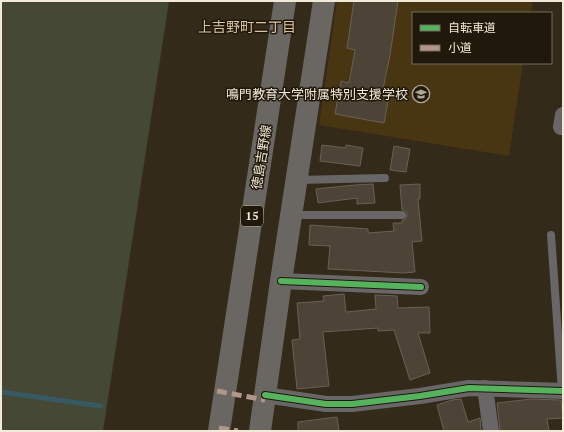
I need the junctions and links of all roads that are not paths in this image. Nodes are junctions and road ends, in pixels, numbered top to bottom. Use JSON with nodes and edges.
{"nodes":[{"id":1,"x":285,"y":1,"type":"edge"},
{"id":2,"x":324,"y":1,"type":"edge"},
{"id":3,"x":385,"y":178,"type":"dead end"},
{"id":4,"x":296,"y":180,"type":"junction"},
{"id":5,"x":291,"y":215,"type":"junction"},
{"id":6,"x":402,"y":215,"type":"dead end"},
{"id":7,"x":551,"y":235,"type":"dead end"},
{"id":8,"x":281,"y":281,"type":"junction"},
{"id":9,"x":422,"y":287,"type":"dead end"},
{"id":10,"x":484,"y":388,"type":"junction"},
{"id":11,"x":563,"y":391,"type":"edge"},
{"id":12,"x":265,"y":395,"type":"junction"},
{"id":13,"x":219,"y":431,"type":"edge"},
{"id":14,"x":260,"y":431,"type":"edge"},
{"id":15,"x":491,"y":431,"type":"edge"}],
"edges":[{"from":1,"to":13,"type":"main road","name":"徳島吉野線","number":"15"},
{"from":2,"to":4,"type":"main road"},
{"from":3,"to":4,"type":"lane"},
{"from":4,"to":5,"type":"main road"},
{"from":5,"to":6,"type":"lane"},
{"from":5,"to":8,"type":"main road"},
{"from":7,"to":11,"type":"lane"},
{"from":8,"to":9,"type":"street"},
{"from":8,"to":12,"type":"main road"},
{"from":10,"to":11,"type":"street"},
{"from":10,"to":12,"type":"street"},
{"from":10,"to":15,"type":"street"},
{"from":12,"to":14,"type":"main road"}]}
